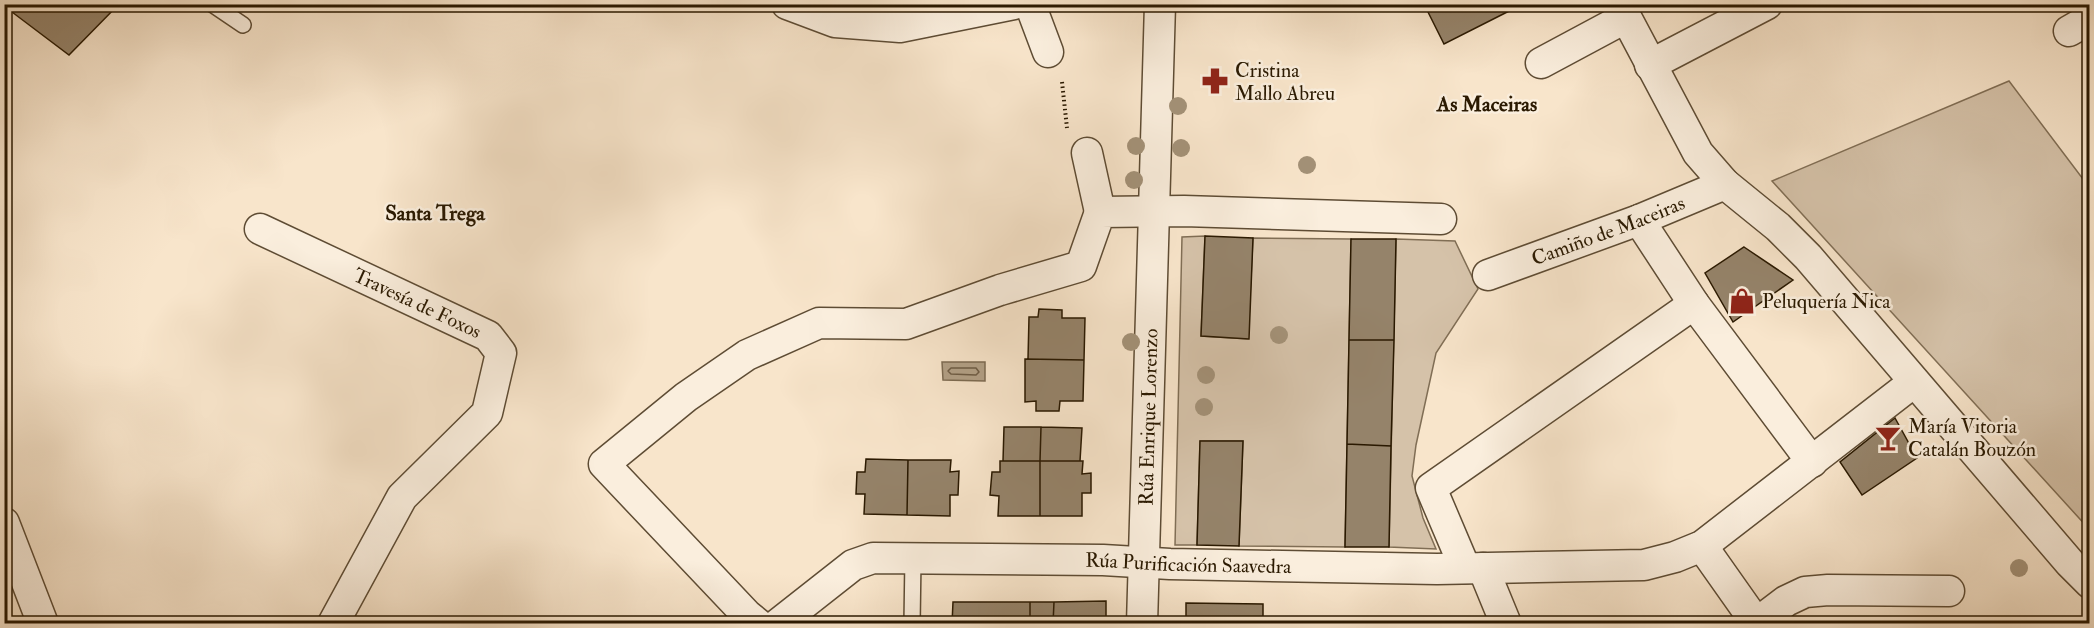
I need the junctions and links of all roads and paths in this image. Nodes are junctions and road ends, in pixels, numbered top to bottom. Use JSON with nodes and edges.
{"nodes":[{"id":1,"x":212,"y":4,"type":"edge"},
{"id":2,"x":787,"y":4,"type":"edge"},
{"id":3,"x":1014,"y":4,"type":"edge"},
{"id":4,"x":1030,"y":4,"type":"edge"},
{"id":5,"x":1160,"y":4,"type":"edge"},
{"id":6,"x":1767,"y":4,"type":"edge"},
{"id":7,"x":1622,"y":11,"type":"edge"},
{"id":8,"x":243,"y":25,"type":"dead end"},
{"id":9,"x":1048,"y":52,"type":"joint"},
{"id":10,"x":1541,"y":63,"type":"dead end"},
{"id":11,"x":1650,"y":65,"type":"junction"},
{"id":12,"x":1087,"y":153,"type":"joint"},
{"id":13,"x":1725,"y":184,"type":"junction"},
{"id":14,"x":1155,"y":210,"type":"junction"},
{"id":15,"x":1100,"y":212,"type":"junction"},
{"id":16,"x":1441,"y":219,"type":"dead end"},
{"id":17,"x":1639,"y":220,"type":"junction"},
{"id":18,"x":260,"y":229,"type":"dead end"},
{"id":19,"x":1488,"y":275,"type":"dead end"},
{"id":20,"x":1694,"y":304,"type":"junction"},
{"id":21,"x":1914,"y":382,"type":"junction"},
{"id":22,"x":1812,"y":462,"type":"junction"},
{"id":23,"x":4,"y":523,"type":"edge"},
{"id":24,"x":1702,"y":546,"type":"junction"},
{"id":25,"x":913,"y":558,"type":"junction"},
{"id":26,"x":1143,"y":562,"type":"junction"},
{"id":27,"x":1474,"y":568,"type":"junction"},
{"id":28,"x":2090,"y":583,"type":"edge"},
{"id":29,"x":1950,"y":591,"type":"dead end"},
{"id":30,"x":1757,"y":623,"type":"edge"},
{"id":31,"x":43,"y":624,"type":"edge"},
{"id":32,"x":333,"y":624,"type":"edge"},
{"id":33,"x":758,"y":624,"type":"edge"},
{"id":34,"x":778,"y":624,"type":"edge"},
{"id":35,"x":912,"y":624,"type":"edge"},
{"id":36,"x":1142,"y":624,"type":"edge"},
{"id":37,"x":1506,"y":624,"type":"edge"}],
"edges":[{"from":1,"to":8,"type":"lane"},
{"from":2,"to":3,"type":"street"},
{"from":4,"to":9,"type":"street"},
{"from":5,"to":14,"type":"street","name":"Rúa Enrique Lorenzo"},
{"from":6,"to":11,"type":"street"},
{"from":7,"to":10,"type":"street"},
{"from":7,"to":11,"type":"street"},
{"from":9,"to":12,"type":"path"},
{"from":11,"to":13,"type":"street"},
{"from":12,"to":15,"type":"street"},
{"from":13,"to":17,"type":"street","name":"Camiño de Maceiras"},
{"from":13,"to":21,"type":"street"},
{"from":14,"to":15,"type":"street"},
{"from":14,"to":16,"type":"street"},
{"from":14,"to":26,"type":"street","name":"Rúa Enrique Lorenzo"},
{"from":15,"to":33,"type":"street"},
{"from":17,"to":19,"type":"street","name":"Camiño de Maceiras"},
{"from":17,"to":20,"type":"street"},
{"from":18,"to":32,"type":"street","name":"Travesía de Foxos"},
{"from":20,"to":22,"type":"street"},
{"from":20,"to":27,"type":"street"},
{"from":21,"to":22,"type":"street","name":"Rúa Purificación Saavedra"},
{"from":21,"to":28,"type":"street"},
{"from":22,"to":24,"type":"street","name":"Rúa Purificación Saavedra"},
{"from":23,"to":31,"type":"street"},
{"from":24,"to":27,"type":"street","name":"Rúa Purificación Saavedra"},
{"from":24,"to":30,"type":"street"},
{"from":25,"to":26,"type":"street","name":"Rúa Purificación Saavedra"},
{"from":25,"to":34,"type":"street","name":"Rúa Purificación Saavedra"},
{"from":25,"to":35,"type":"lane"},
{"from":26,"to":27,"type":"street","name":"Rúa Purificación Saavedra"},
{"from":26,"to":36,"type":"street","name":"Rúa Enrique Lorenzo"},
{"from":27,"to":37,"type":"street"},
{"from":29,"to":30,"type":"street"}]}
